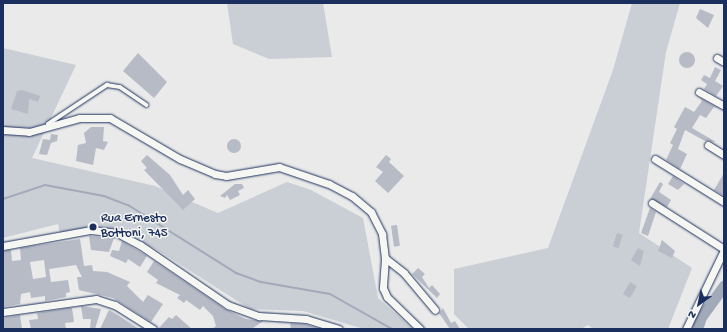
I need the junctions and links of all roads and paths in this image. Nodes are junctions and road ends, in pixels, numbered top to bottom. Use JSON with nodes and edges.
{"nodes":[{"id":1,"x":699,"y":92,"type":"dead end"},
{"id":2,"x":147,"y":105,"type":"dead end"},
{"id":3,"x":724,"y":106,"type":"edge"},
{"id":4,"x":3,"y":130,"type":"edge"},
{"id":5,"x":41,"y":130,"type":"junction"},
{"id":6,"x":708,"y":145,"type":"dead end"},
{"id":7,"x":724,"y":155,"type":"edge"},
{"id":8,"x":655,"y":159,"type":"dead end"},
{"id":9,"x":724,"y":202,"type":"edge"},
{"id":10,"x":652,"y":203,"type":"dead end"},
{"id":11,"x":3,"y":246,"type":"edge"},
{"id":12,"x":724,"y":249,"type":"edge"},
{"id":13,"x":385,"y":258,"type":"junction"},
{"id":14,"x":435,"y":310,"type":"dead end"},
{"id":15,"x":3,"y":312,"type":"edge"},
{"id":16,"x":153,"y":329,"type":"edge"},
{"id":17,"x":338,"y":329,"type":"edge"},
{"id":18,"x":420,"y":329,"type":"edge"},
{"id":19,"x":686,"y":329,"type":"edge"}],
"edges":[{"from":1,"to":3,"type":"street"},
{"from":2,"to":5,"type":"lane"},
{"from":4,"to":5,"type":"street"},
{"from":5,"to":13,"type":"street"},
{"from":6,"to":7,"type":"street"},
{"from":8,"to":9,"type":"street"},
{"from":10,"to":12,"type":"street"},
{"from":11,"to":17,"type":"street"},
{"from":12,"to":19,"type":"street"},
{"from":13,"to":14,"type":"street"},
{"from":13,"to":18,"type":"street"},
{"from":15,"to":16,"type":"street"}]}
